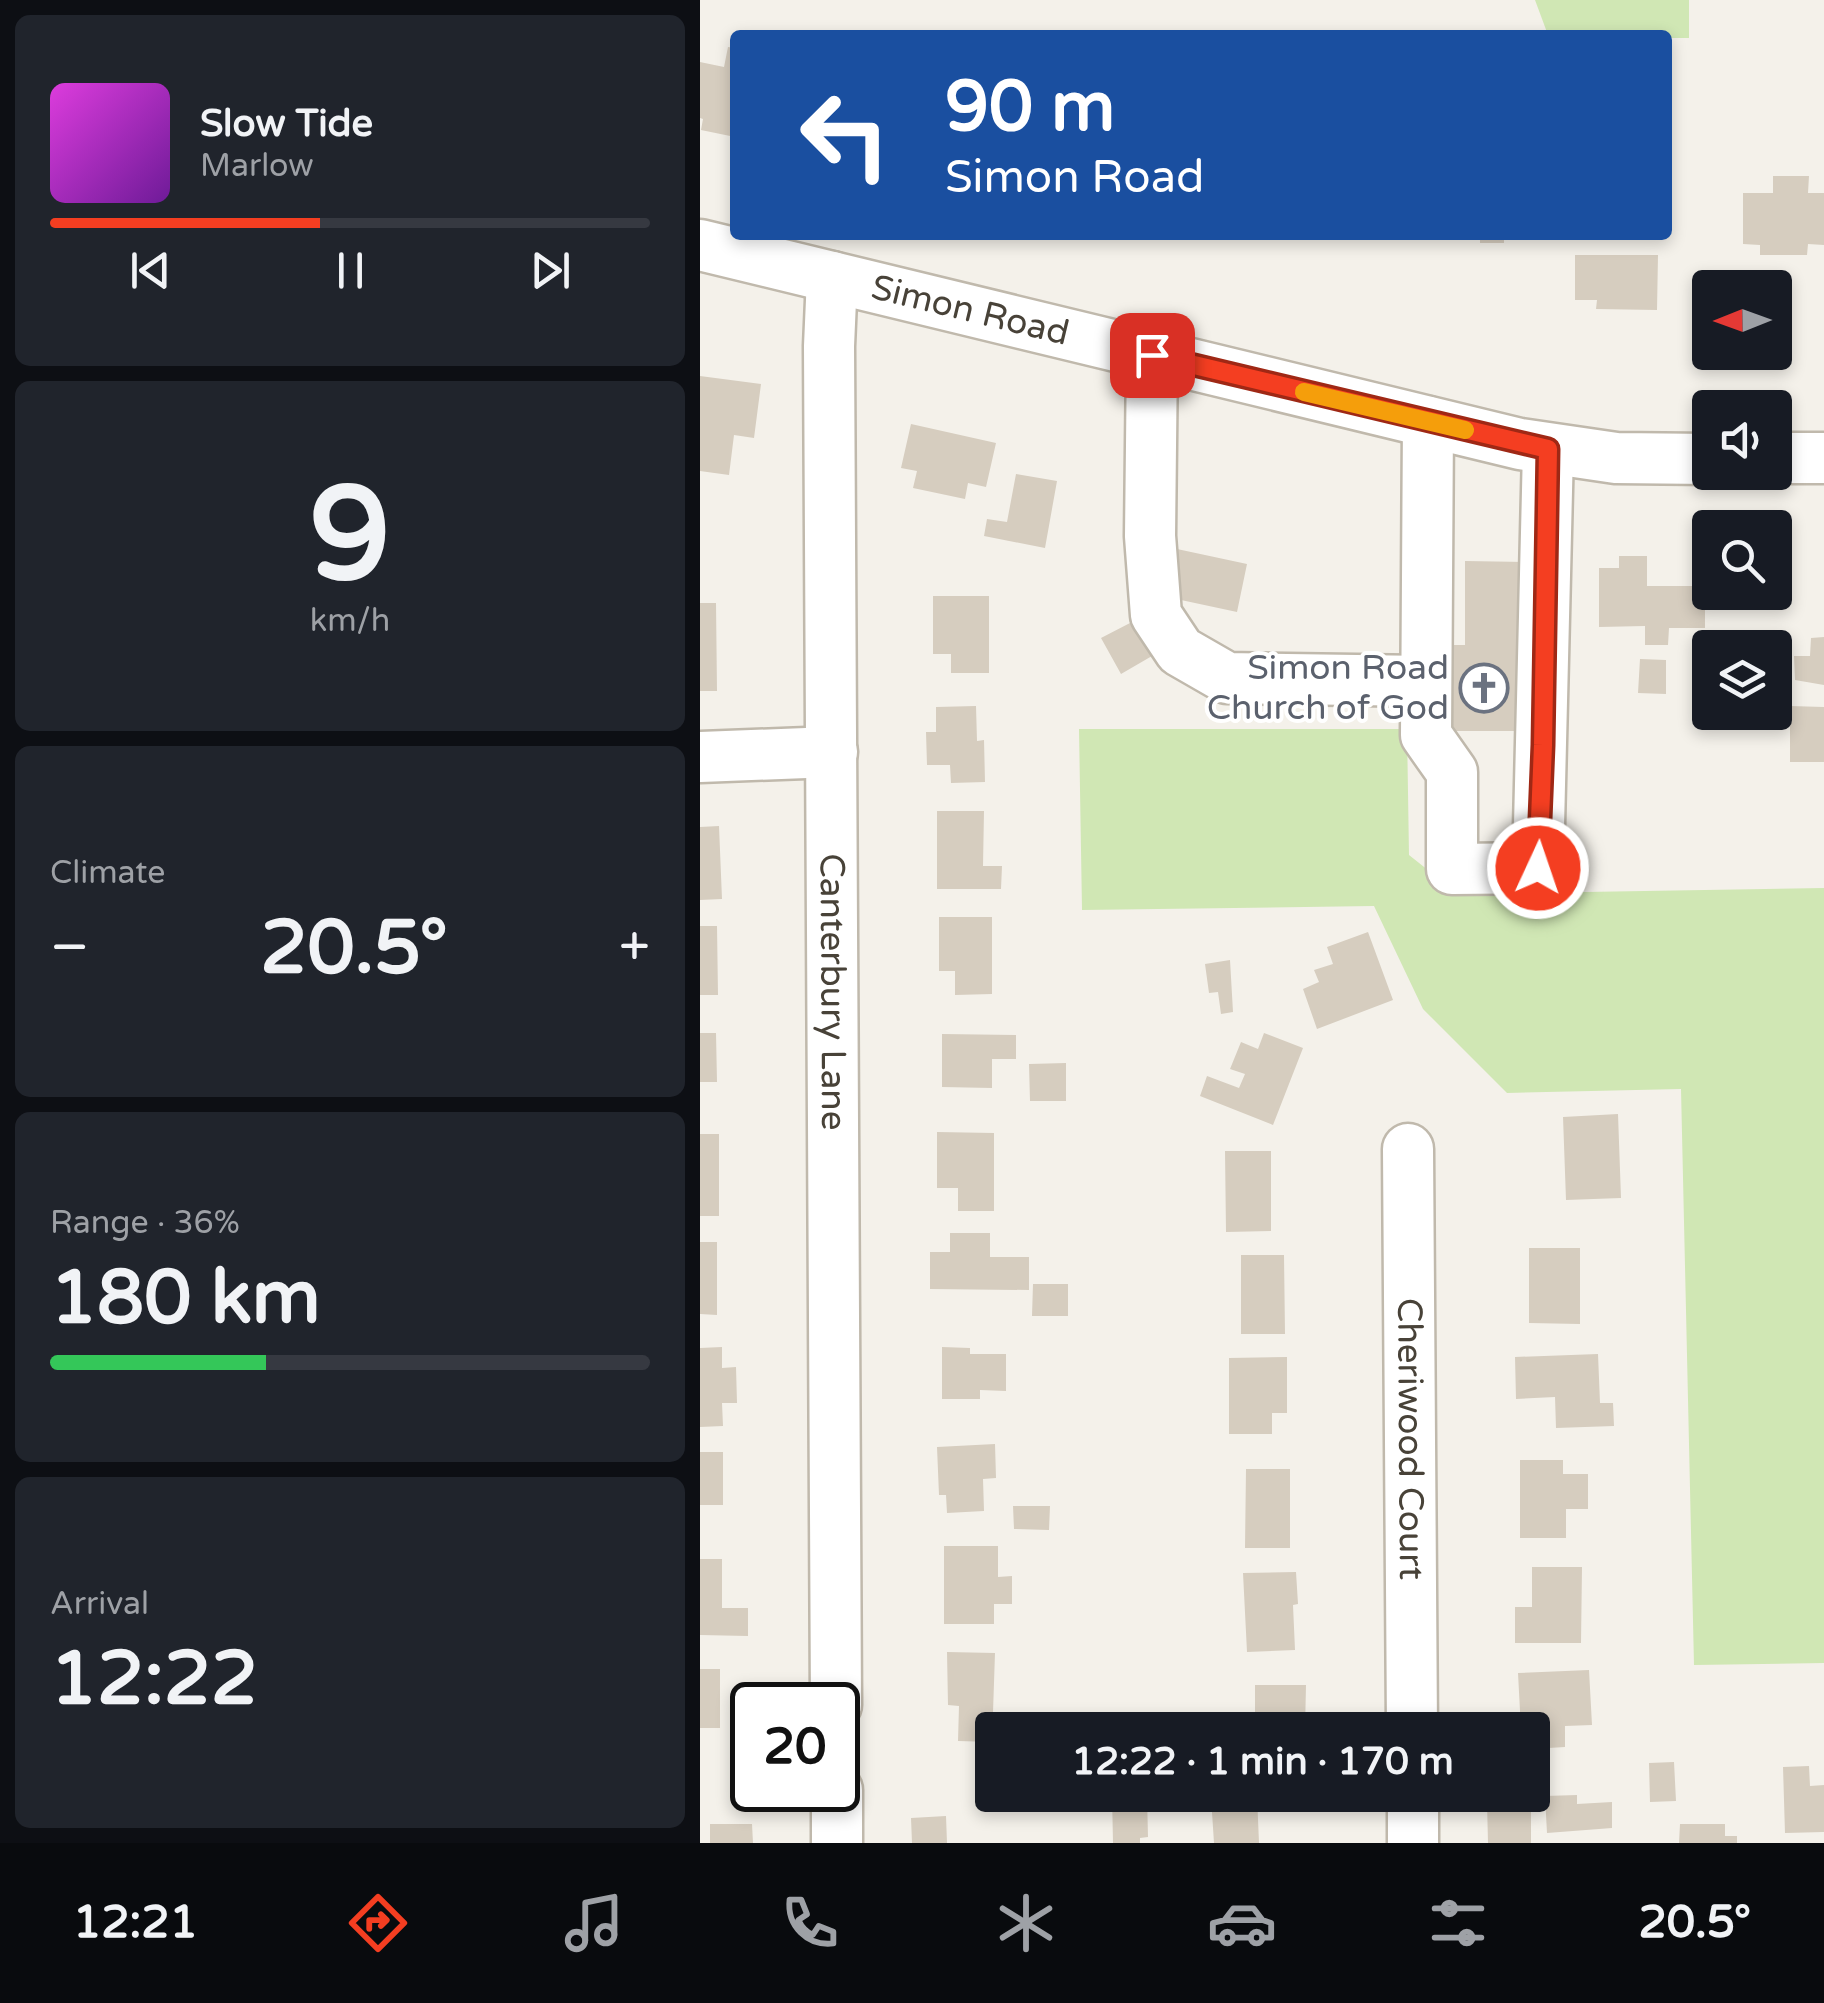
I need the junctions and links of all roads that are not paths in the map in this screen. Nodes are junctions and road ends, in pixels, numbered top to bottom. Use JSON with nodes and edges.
{"nodes":[{"id":1,"x":700,"y":246,"type":"edge"},
{"id":2,"x":832,"y":278,"type":"junction"},
{"id":3,"x":1152,"y":355,"type":"junction"},
{"id":4,"x":1428,"y":422,"type":"junction"},
{"id":5,"x":1548,"y":449,"type":"junction"},
{"id":6,"x":1792,"y":458,"type":"edge"},
{"id":7,"x":1824,"y":458,"type":"edge"},
{"id":8,"x":1692,"y":459,"type":"edge"},
{"id":9,"x":1426,"y":680,"type":"junction"},
{"id":10,"x":832,"y":752,"type":"junction"},
{"id":11,"x":700,"y":758,"type":"edge"},
{"id":12,"x":1408,"y":1150,"type":"dead end"},
{"id":13,"x":836,"y":1682,"type":"edge"},
{"id":14,"x":1412,"y":1712,"type":"edge"},
{"id":15,"x":836,"y":1812,"type":"edge"},
{"id":16,"x":1413,"y":1812,"type":"edge"},
{"id":17,"x":837,"y":1843,"type":"edge"},
{"id":18,"x":1414,"y":1843,"type":"edge"}],
"edges":[{"from":1,"to":2,"type":"street","name":"Simon Road"},
{"from":2,"to":3,"type":"street","name":"Simon Road"},
{"from":2,"to":10,"type":"street","name":"Canterbury Lane"},
{"from":3,"to":4,"type":"street","name":"Simon Road"},
{"from":3,"to":9,"type":"street"},
{"from":4,"to":5,"type":"street","name":"Simon Road"},
{"from":4,"to":9,"type":"street"},
{"from":5,"to":8,"type":"street","name":"Simon Road"},
{"from":5,"to":9,"type":"street"},
{"from":6,"to":7,"type":"street"},
{"from":10,"to":11,"type":"street"},
{"from":10,"to":13,"type":"street","name":"Canterbury Lane"},
{"from":12,"to":14,"type":"street","name":"Cheriwood Court"},
{"from":15,"to":17,"type":"street"},
{"from":16,"to":18,"type":"street"}]}
